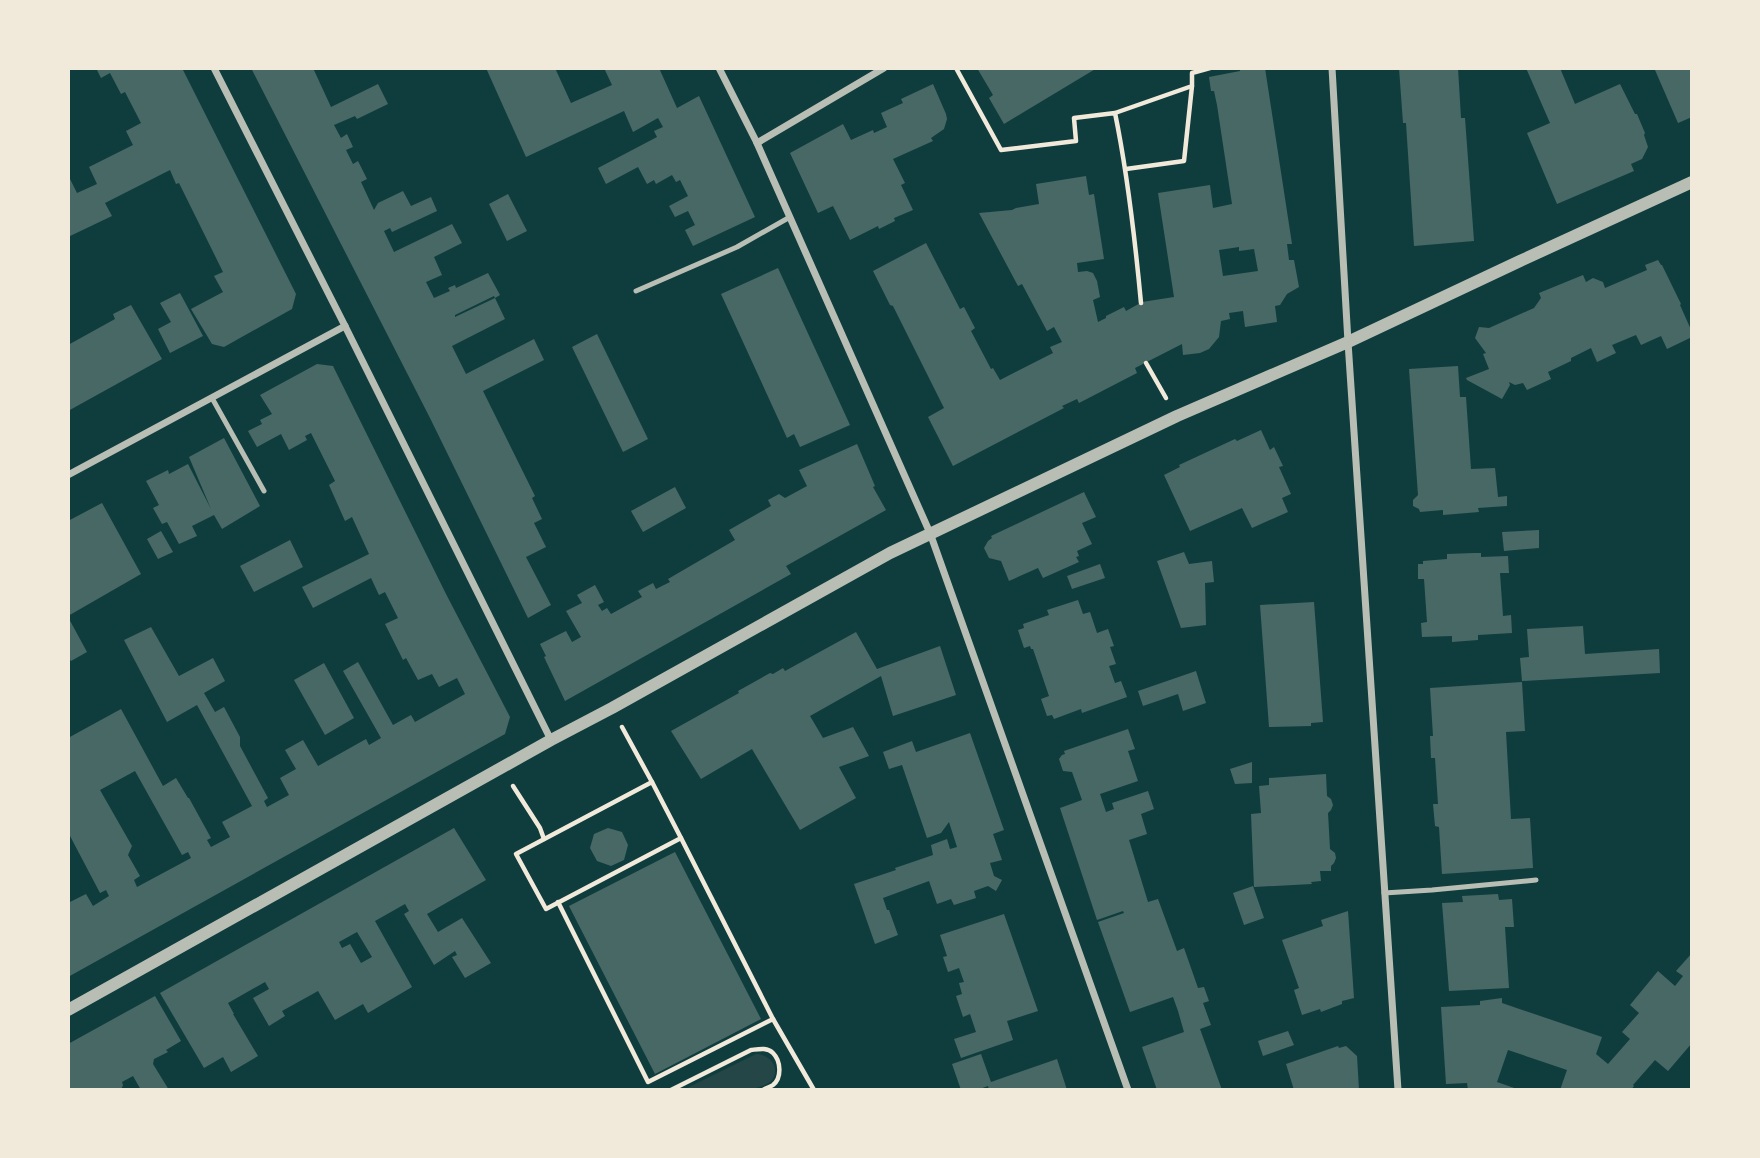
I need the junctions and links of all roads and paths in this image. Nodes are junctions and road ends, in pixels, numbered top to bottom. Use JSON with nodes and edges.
{"nodes":[{"id":1,"x":214,"y":68,"type":"edge"},
{"id":2,"x":719,"y":68,"type":"edge"},
{"id":3,"x":884,"y":68,"type":"edge"},
{"id":4,"x":956,"y":68,"type":"edge"},
{"id":5,"x":1210,"y":68,"type":"edge"},
{"id":6,"x":1332,"y":68,"type":"edge"},
{"id":7,"x":1192,"y":86,"type":"junction"},
{"id":8,"x":1115,"y":113,"type":"junction"},
{"id":9,"x":757,"y":143,"type":"junction"},
{"id":10,"x":1126,"y":169,"type":"junction"},
{"id":11,"x":1692,"y":183,"type":"edge"},
{"id":12,"x":790,"y":218,"type":"junction"},
{"id":13,"x":636,"y":291,"type":"dead end"},
{"id":14,"x":1141,"y":303,"type":"dead end"},
{"id":15,"x":345,"y":326,"type":"junction"},
{"id":16,"x":1348,"y":342,"type":"junction"},
{"id":17,"x":1146,"y":363,"type":"dead end"},
{"id":18,"x":212,"y":398,"type":"junction"},
{"id":19,"x":1177,"y":416,"type":"junction"},
{"id":20,"x":68,"y":475,"type":"edge"},
{"id":21,"x":264,"y":491,"type":"dead end"},
{"id":22,"x":930,"y":533,"type":"junction"},
{"id":23,"x":612,"y":708,"type":"junction"},
{"id":24,"x":551,"y":740,"type":"junction"},
{"id":25,"x":501,"y":768,"type":"junction"},
{"id":26,"x":652,"y":782,"type":"junction"},
{"id":27,"x":681,"y":838,"type":"junction"},
{"id":28,"x":544,"y":839,"type":"junction"},
{"id":29,"x":1536,"y":880,"type":"dead end"},
{"id":30,"x":1384,"y":892,"type":"junction"},
{"id":31,"x":558,"y":902,"type":"junction"},
{"id":32,"x":68,"y":1010,"type":"edge"},
{"id":33,"x":773,"y":1019,"type":"junction"},
{"id":34,"x":813,"y":1089,"type":"edge"},
{"id":35,"x":671,"y":1090,"type":"edge"},
{"id":36,"x":763,"y":1090,"type":"edge"},
{"id":37,"x":1128,"y":1090,"type":"edge"},
{"id":38,"x":1398,"y":1090,"type":"edge"}],
"edges":[{"from":1,"to":15,"type":"street"},
{"from":2,"to":9,"type":"street"},
{"from":3,"to":9,"type":"street"},
{"from":4,"to":8,"type":"path"},
{"from":5,"to":7,"type":"path"},
{"from":6,"to":16,"type":"street"},
{"from":7,"to":8,"type":"path"},
{"from":7,"to":10,"type":"path"},
{"from":8,"to":10,"type":"path"},
{"from":9,"to":12,"type":"street"},
{"from":10,"to":14,"type":"path"},
{"from":11,"to":16,"type":"street"},
{"from":12,"to":13,"type":"lane"},
{"from":12,"to":22,"type":"street"},
{"from":15,"to":18,"type":"street"},
{"from":15,"to":24,"type":"street"},
{"from":16,"to":19,"type":"street"},
{"from":16,"to":30,"type":"street"},
{"from":17,"to":19,"type":"path"},
{"from":18,"to":20,"type":"street"},
{"from":18,"to":21,"type":"lane"},
{"from":19,"to":22,"type":"street"},
{"from":22,"to":23,"type":"street"},
{"from":22,"to":37,"type":"street"},
{"from":23,"to":24,"type":"street"},
{"from":23,"to":26,"type":"path"},
{"from":24,"to":25,"type":"street"},
{"from":25,"to":28,"type":"path"},
{"from":25,"to":32,"type":"street"},
{"from":26,"to":27,"type":"path"},
{"from":26,"to":28,"type":"path"},
{"from":27,"to":31,"type":"path"},
{"from":27,"to":33,"type":"path"},
{"from":28,"to":31,"type":"path"},
{"from":29,"to":30,"type":"lane"},
{"from":30,"to":38,"type":"street"},
{"from":31,"to":33,"type":"path"},
{"from":33,"to":34,"type":"path"},
{"from":35,"to":36,"type":"path"}]}
